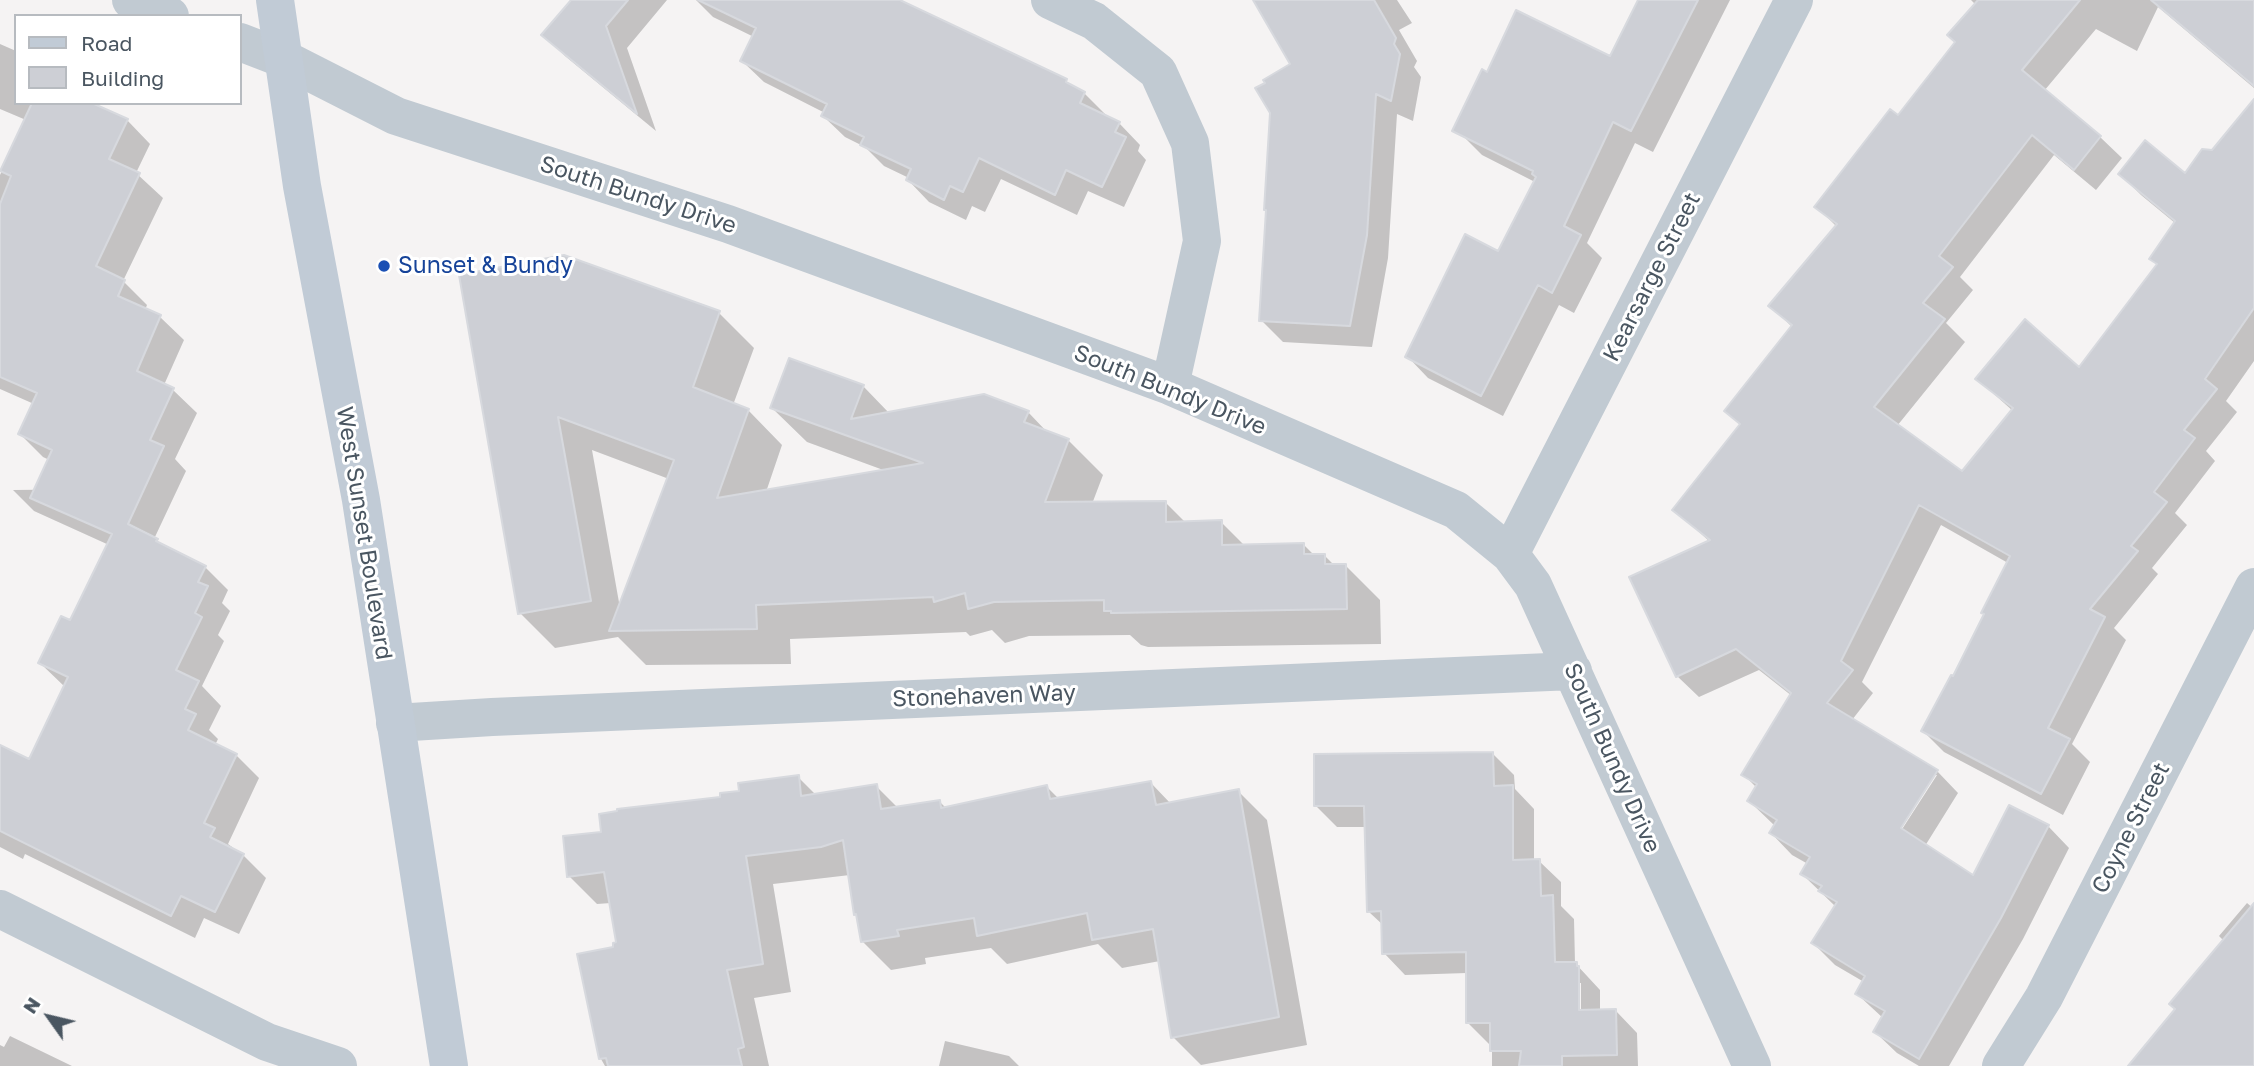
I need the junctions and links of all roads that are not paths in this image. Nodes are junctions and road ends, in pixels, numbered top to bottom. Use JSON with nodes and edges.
{"nodes":[{"id":1,"x":131,"y":0,"type":"edge"},
{"id":2,"x":275,"y":0,"type":"edge"},
{"id":3,"x":1050,"y":0,"type":"edge"},
{"id":4,"x":1794,"y":0,"type":"edge"},
{"id":5,"x":165,"y":14,"type":"edge"},
{"id":6,"x":242,"y":44,"type":"edge"},
{"id":7,"x":284,"y":59,"type":"junction"},
{"id":8,"x":1170,"y":386,"type":"junction"},
{"id":9,"x":1510,"y":554,"type":"junction"},
{"id":10,"x":2254,"y":587,"type":"edge"},
{"id":11,"x":1573,"y":671,"type":"junction"},
{"id":12,"x":395,"y":723,"type":"junction"},
{"id":13,"x":0,"y":909,"type":"edge"},
{"id":14,"x":338,"y":1066,"type":"edge"},
{"id":15,"x":449,"y":1066,"type":"edge"},
{"id":16,"x":1752,"y":1066,"type":"edge"},
{"id":17,"x":2001,"y":1066,"type":"edge"}],
"edges":[{"from":1,"to":5,"type":"street"},
{"from":2,"to":7,"type":"main road","name":"West Sunset Boulevard"},
{"from":3,"to":8,"type":"street"},
{"from":4,"to":9,"type":"street","name":"Kearsarge Street"},
{"from":6,"to":7,"type":"street","name":"South Bundy Drive"},
{"from":7,"to":8,"type":"street","name":"South Bundy Drive"},
{"from":7,"to":12,"type":"main road","name":"West Sunset Boulevard"},
{"from":8,"to":9,"type":"street","name":"South Bundy Drive"},
{"from":9,"to":11,"type":"street","name":"South Bundy Drive"},
{"from":10,"to":17,"type":"street","name":"Coyne Street"},
{"from":11,"to":12,"type":"street","name":"Stonehaven Way"},
{"from":11,"to":16,"type":"street","name":"South Bundy Drive"},
{"from":12,"to":15,"type":"main road","name":"West Sunset Boulevard"},
{"from":13,"to":14,"type":"street"}]}
